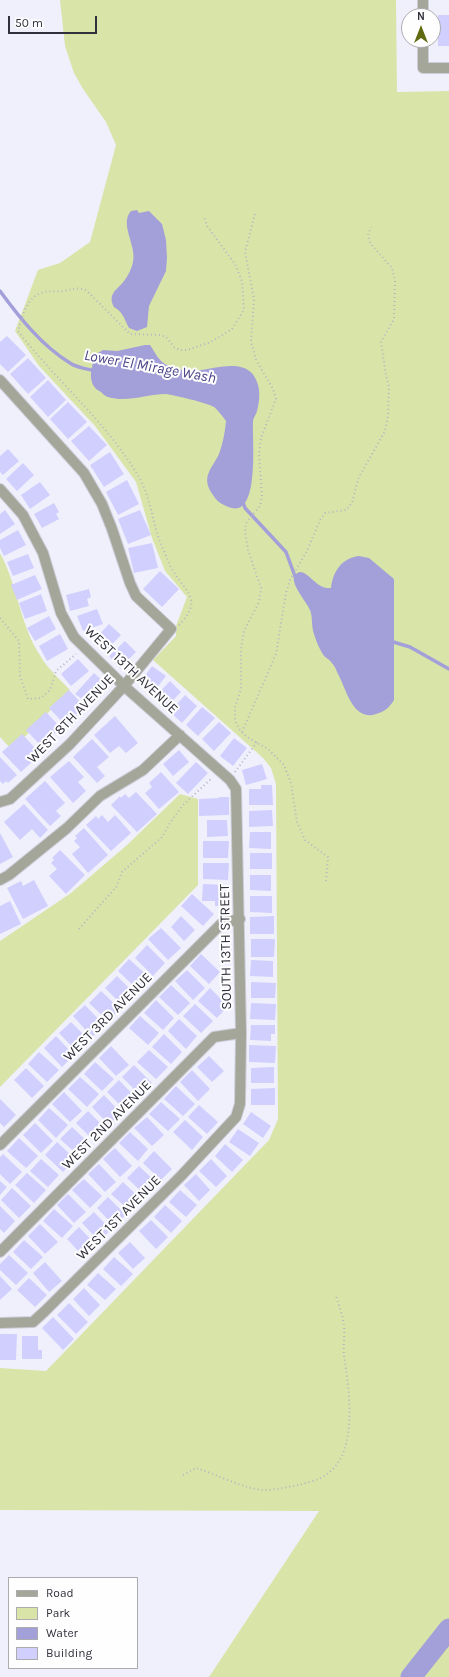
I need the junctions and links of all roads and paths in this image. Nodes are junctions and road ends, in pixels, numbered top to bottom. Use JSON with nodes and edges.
{"nodes":[{"id":1,"x":423,"y":48,"type":"edge"},
{"id":2,"x":449,"y":68,"type":"edge"},
{"id":3,"x":255,"y":214,"type":"dead end"},
{"id":4,"x":204,"y":217,"type":"dead end"},
{"id":5,"x":371,"y":227,"type":"dead end"},
{"id":6,"x":0,"y":380,"type":"edge"},
{"id":7,"x":0,"y":489,"type":"edge"},
{"id":8,"x":0,"y":618,"type":"edge"},
{"id":9,"x":171,"y":629,"type":"junction"},
{"id":10,"x":83,"y":648,"type":"junction"},
{"id":11,"x":124,"y":686,"type":"junction"},
{"id":12,"x":242,"y":732,"type":"junction"},
{"id":13,"x":180,"y":735,"type":"junction"},
{"id":14,"x":257,"y":742,"type":"junction"},
{"id":15,"x":218,"y":768,"type":"junction"},
{"id":16,"x":230,"y":780,"type":"junction"},
{"id":17,"x":236,"y":789,"type":"joint"},
{"id":18,"x":0,"y":802,"type":"edge"},
{"id":19,"x":0,"y":880,"type":"edge"},
{"id":20,"x":326,"y":882,"type":"dead end"},
{"id":21,"x":240,"y":918,"type":"junction"},
{"id":22,"x":79,"y":929,"type":"dead end"},
{"id":23,"x":241,"y":1034,"type":"junction"},
{"id":24,"x":240,"y":1104,"type":"joint"},
{"id":25,"x":0,"y":1145,"type":"edge"},
{"id":26,"x":0,"y":1252,"type":"edge"},
{"id":27,"x":336,"y":1296,"type":"dead end"},
{"id":28,"x":0,"y":1324,"type":"edge"},
{"id":29,"x":183,"y":1475,"type":"dead end"}],
"edges":[{"from":1,"to":2,"type":"street"},
{"from":3,"to":12,"type":"path"},
{"from":4,"to":9,"type":"path"},
{"from":5,"to":12,"type":"path"},
{"from":6,"to":9,"type":"street"},
{"from":7,"to":10,"type":"street","name":"WEST 13TH AVENUE"},
{"from":8,"to":10,"type":"path"},
{"from":9,"to":11,"type":"street","name":"WEST 8TH AVENUE"},
{"from":10,"to":11,"type":"street","name":"WEST 13TH AVENUE"},
{"from":11,"to":13,"type":"street","name":"WEST 13TH AVENUE"},
{"from":11,"to":18,"type":"street","name":"WEST 8TH AVENUE"},
{"from":12,"to":14,"type":"path"},
{"from":13,"to":15,"type":"street","name":"WEST 13TH AVENUE"},
{"from":13,"to":19,"type":"street"},
{"from":14,"to":16,"type":"path"},
{"from":14,"to":20,"type":"path"},
{"from":15,"to":16,"type":"street","name":"WEST 13TH AVENUE"},
{"from":15,"to":22,"type":"path"},
{"from":16,"to":17,"type":"street","name":"WEST 13TH AVENUE"},
{"from":17,"to":21,"type":"street","name":"SOUTH 13TH STREET"},
{"from":21,"to":23,"type":"street","name":"SOUTH 13TH STREET"},
{"from":21,"to":25,"type":"street","name":"WEST 3RD AVENUE"},
{"from":23,"to":24,"type":"street","name":"SOUTH 13TH STREET"},
{"from":23,"to":26,"type":"street","name":"WEST 2ND AVENUE"},
{"from":24,"to":28,"type":"street","name":"WEST 1ST AVENUE"},
{"from":27,"to":29,"type":"path"}]}
